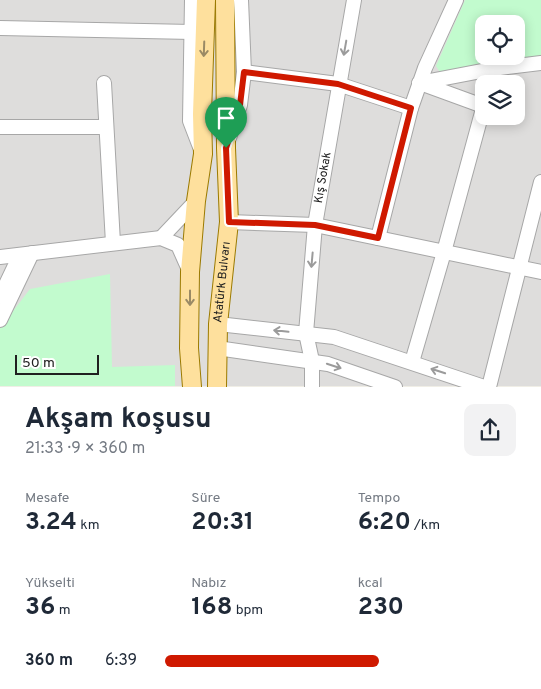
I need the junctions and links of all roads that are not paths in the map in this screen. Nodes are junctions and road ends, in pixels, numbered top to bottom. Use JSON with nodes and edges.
{"nodes":[{"id":1,"x":192,"y":0,"type":"edge"},
{"id":2,"x":206,"y":0,"type":"edge"},
{"id":3,"x":225,"y":0,"type":"edge"},
{"id":4,"x":241,"y":0,"type":"edge"},
{"id":5,"x":354,"y":0,"type":"edge"},
{"id":6,"x":456,"y":0,"type":"edge"},
{"id":7,"x":0,"y":28,"type":"edge"},
{"id":8,"x":192,"y":32,"type":"junction"},
{"id":9,"x":541,"y":63,"type":"edge"},
{"id":10,"x":492,"y":69,"type":"junction"},
{"id":11,"x":244,"y":72,"type":"junction"},
{"id":12,"x":490,"y":75,"type":"edge"},
{"id":13,"x":104,"y":83,"type":"dead end"},
{"id":14,"x":419,"y":83,"type":"junction"},
{"id":15,"x":338,"y":84,"type":"junction"},
{"id":16,"x":475,"y":102,"type":"edge"},
{"id":17,"x":411,"y":108,"type":"junction"},
{"id":18,"x":479,"y":125,"type":"edge"},
{"id":19,"x":0,"y":126,"type":"edge"},
{"id":20,"x":106,"y":127,"type":"junction"},
{"id":21,"x":226,"y":148,"type":"junction"},
{"id":22,"x":203,"y":154,"type":"junction"},
{"id":23,"x":541,"y":182,"type":"edge"},
{"id":24,"x":196,"y":201,"type":"junction"},
{"id":25,"x":229,"y":222,"type":"junction"},
{"id":26,"x":315,"y":225,"type":"junction"},
{"id":27,"x":161,"y":238,"type":"junction"},
{"id":28,"x":378,"y":238,"type":"junction"},
{"id":29,"x":113,"y":243,"type":"junction"},
{"id":30,"x":444,"y":252,"type":"junction"},
{"id":31,"x":26,"y":254,"type":"junction"},
{"id":32,"x":0,"y":257,"type":"edge"},
{"id":33,"x":519,"y":268,"type":"junction"},
{"id":34,"x":190,"y":272,"type":"junction"},
{"id":35,"x":541,"y":272,"type":"edge"},
{"id":36,"x":0,"y":297,"type":"edge"},
{"id":37,"x":0,"y":320,"type":"edge"},
{"id":38,"x":218,"y":324,"type":"junction"},
{"id":39,"x":306,"y":333,"type":"junction"},
{"id":40,"x":189,"y":348,"type":"junction"},
{"id":41,"x":217,"y":348,"type":"junction"},
{"id":42,"x":312,"y":360,"type":"junction"},
{"id":43,"x":412,"y":362,"type":"junction"},
{"id":44,"x":192,"y":386,"type":"edge"},
{"id":45,"x":217,"y":386,"type":"edge"},
{"id":46,"x":312,"y":386,"type":"edge"},
{"id":47,"x":395,"y":386,"type":"edge"},
{"id":48,"x":484,"y":386,"type":"edge"},
{"id":49,"x":489,"y":386,"type":"edge"}],
"edges":[{"from":1,"to":8,"type":"street"},
{"from":2,"to":22,"type":"main road","one_way":true},
{"from":3,"to":21,"type":"main road","name":"Atatürk Bulvarı"},
{"from":4,"to":11,"type":"street","name":"Atatürk Bulvarı"},
{"from":5,"to":15,"type":"street","name":"Kış Sokak","one_way":true},
{"from":6,"to":14,"type":"street"},
{"from":7,"to":8,"type":"street"},
{"from":8,"to":22,"type":"street"},
{"from":9,"to":10,"type":"street"},
{"from":10,"to":12,"type":"street"},
{"from":10,"to":14,"type":"street"},
{"from":11,"to":15,"type":"street"},
{"from":11,"to":21,"type":"street","name":"Atatürk Bulvarı"},
{"from":13,"to":20,"type":"street"},
{"from":14,"to":16,"type":"street"},
{"from":14,"to":17,"type":"street"},
{"from":15,"to":17,"type":"street"},
{"from":15,"to":26,"type":"street","name":"Kış Sokak"},
{"from":17,"to":28,"type":"street"},
{"from":18,"to":30,"type":"street"},
{"from":19,"to":20,"type":"street"},
{"from":20,"to":29,"type":"street"},
{"from":21,"to":25,"type":"main road","name":"Atatürk Bulvarı"},
{"from":22,"to":24,"type":"main road"},
{"from":23,"to":33,"type":"street"},
{"from":24,"to":27,"type":"street"},
{"from":24,"to":34,"type":"main road"},
{"from":25,"to":26,"type":"street"},
{"from":25,"to":38,"type":"main road","name":"Atatürk Bulvarı"},
{"from":26,"to":28,"type":"street"},
{"from":26,"to":39,"type":"street","name":"Kış Sokak","one_way":true},
{"from":27,"to":29,"type":"street"},
{"from":27,"to":34,"type":"street"},
{"from":28,"to":30,"type":"street"},
{"from":29,"to":31,"type":"street"},
{"from":30,"to":33,"type":"street"},
{"from":30,"to":43,"type":"street"},
{"from":31,"to":32,"type":"street"},
{"from":31,"to":36,"type":"street"},
{"from":31,"to":37,"type":"street"},
{"from":33,"to":35,"type":"street"},
{"from":33,"to":49,"type":"street"},
{"from":34,"to":40,"type":"main road","one_way":true},
{"from":39,"to":38,"type":"street","one_way":true},
{"from":38,"to":41,"type":"main road","name":"Atatürk Bulvarı"},
{"from":39,"to":42,"type":"street","name":"Kış Sokak"},
{"from":39,"to":43,"type":"street"},
{"from":40,"to":41,"type":"main road"},
{"from":40,"to":44,"type":"main road"},
{"from":41,"to":42,"type":"street"},
{"from":41,"to":45,"type":"main road","name":"Atatürk Bulvarı"},
{"from":42,"to":46,"type":"street","name":"Kış Sokak"},
{"from":42,"to":47,"type":"street","one_way":true},
{"from":48,"to":43,"type":"street","one_way":true}]}
